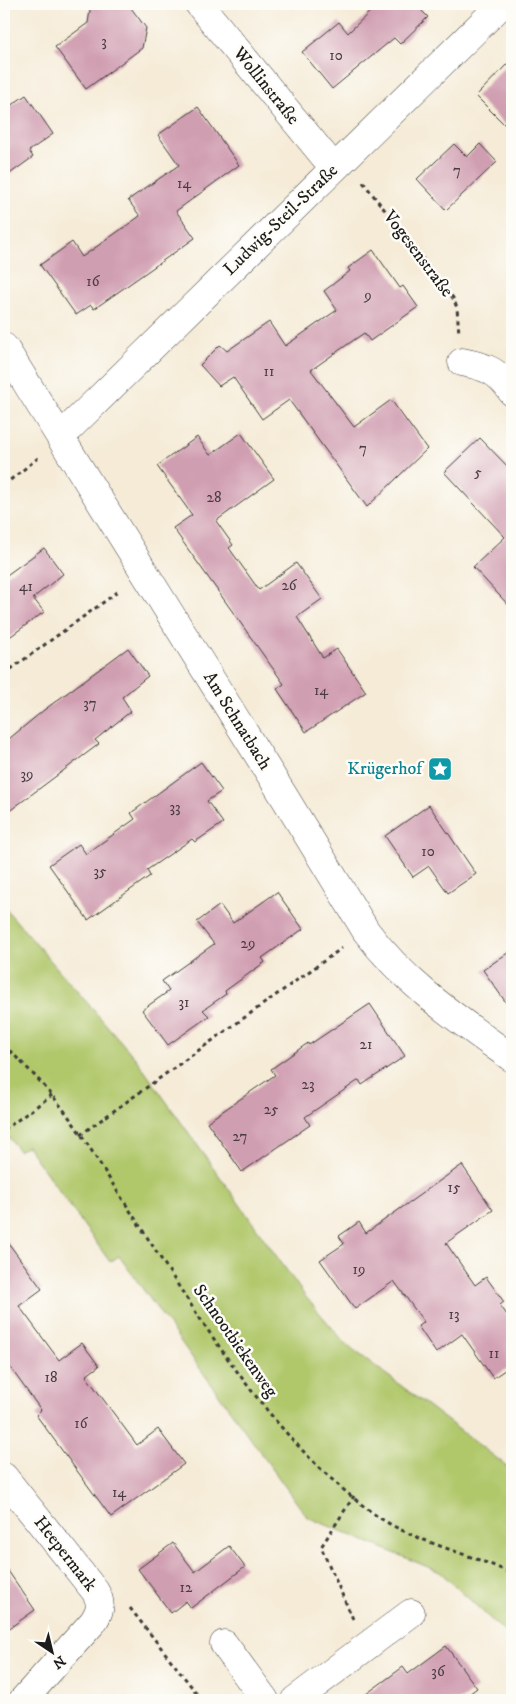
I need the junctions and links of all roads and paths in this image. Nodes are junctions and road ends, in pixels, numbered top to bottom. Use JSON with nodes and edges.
{"nodes":[{"id":1,"x":199,"y":4,"type":"edge"},
{"id":2,"x":502,"y":4,"type":"edge"},
{"id":3,"x":339,"y":163,"type":"junction"},
{"id":4,"x":4,"y":347,"type":"edge"},
{"id":5,"x":462,"y":362,"type":"joint"},
{"id":6,"x":512,"y":392,"type":"edge"},
{"id":7,"x":60,"y":437,"type":"junction"},
{"id":8,"x":4,"y":485,"type":"edge"},
{"id":9,"x":144,"y":573,"type":"junction"},
{"id":10,"x":4,"y":674,"type":"edge"},
{"id":11,"x":366,"y":931,"type":"junction"},
{"id":12,"x":4,"y":1045,"type":"edge"},
{"id":13,"x":512,"y":1058,"type":"edge"},
{"id":14,"x":52,"y":1095,"type":"junction"},
{"id":15,"x":4,"y":1130,"type":"edge"},
{"id":16,"x":80,"y":1135,"type":"junction"},
{"id":17,"x":4,"y":1477,"type":"edge"},
{"id":18,"x":354,"y":1496,"type":"junction"},
{"id":19,"x":512,"y":1574,"type":"edge"},
{"id":20,"x":100,"y":1599,"type":"junction"},
{"id":21,"x":411,"y":1613,"type":"dead end"},
{"id":22,"x":224,"y":1644,"type":"dead end"},
{"id":23,"x":366,"y":1647,"type":"junction"},
{"id":24,"x":22,"y":1700,"type":"edge"},
{"id":25,"x":202,"y":1700,"type":"edge"},
{"id":26,"x":265,"y":1700,"type":"edge"},
{"id":27,"x":295,"y":1700,"type":"edge"}],
"edges":[{"from":1,"to":3,"type":"street","name":"Wollinstraße"},
{"from":2,"to":3,"type":"street","name":"Ludwig-Steil-Straße"},
{"from":3,"to":5,"type":"path","name":"Vogesenstraße"},
{"from":3,"to":7,"type":"street","name":"Ludwig-Steil-Straße"},
{"from":4,"to":7,"type":"street","name":"Am Schnatbach"},
{"from":5,"to":6,"type":"street"},
{"from":7,"to":8,"type":"path"},
{"from":7,"to":9,"type":"street","name":"Am Schnatbach"},
{"from":9,"to":10,"type":"path"},
{"from":9,"to":11,"type":"street","name":"Am Schnatbach"},
{"from":11,"to":13,"type":"street","name":"Am Schnatbach"},
{"from":11,"to":16,"type":"path"},
{"from":12,"to":14,"type":"path","name":"Schnootbiekenweg"},
{"from":14,"to":15,"type":"path"},
{"from":14,"to":16,"type":"path","name":"Schnootbiekenweg"},
{"from":16,"to":18,"type":"path","name":"Schnootbiekenweg"},
{"from":17,"to":20,"type":"street","name":"Heepermark"},
{"from":18,"to":19,"type":"path","name":"Schnootbiekenweg"},
{"from":18,"to":23,"type":"path"},
{"from":20,"to":24,"type":"street","name":"Heepermark"},
{"from":20,"to":25,"type":"path"},
{"from":21,"to":23,"type":"street"},
{"from":22,"to":26,"type":"street"},
{"from":23,"to":27,"type":"street"}]}
